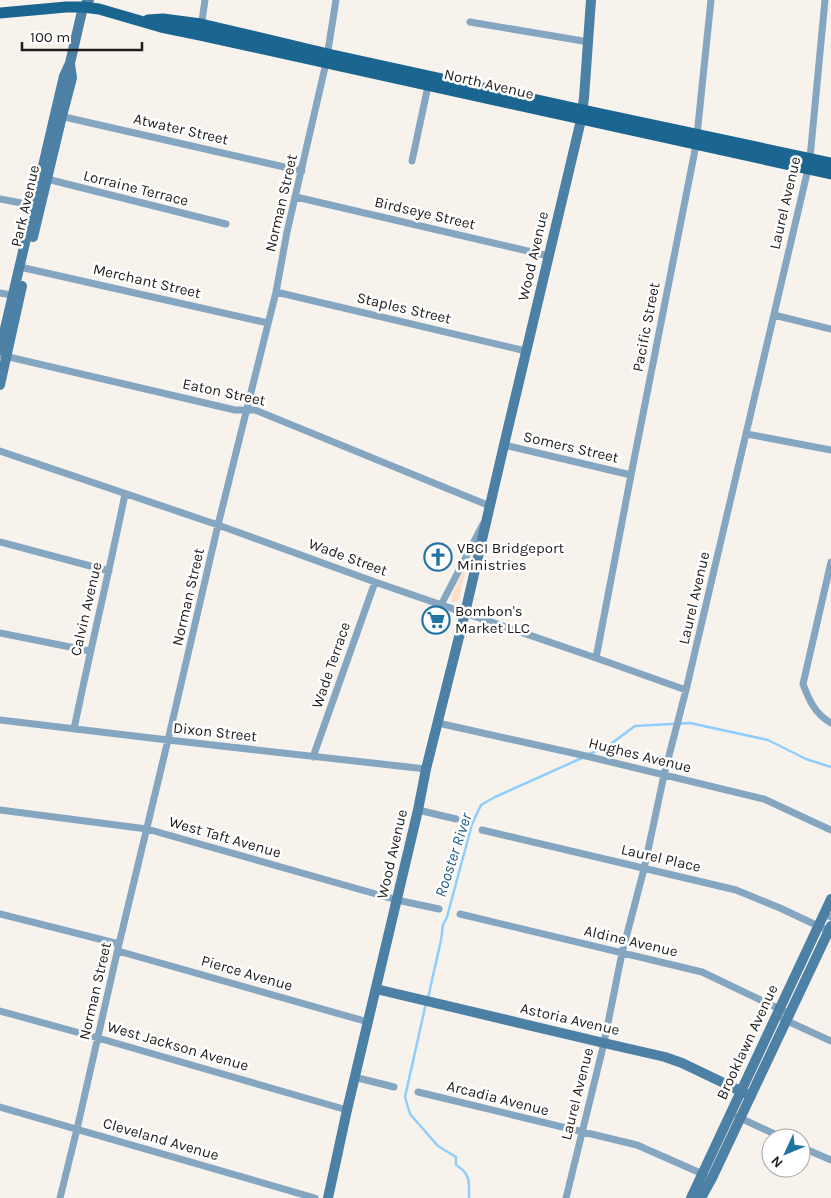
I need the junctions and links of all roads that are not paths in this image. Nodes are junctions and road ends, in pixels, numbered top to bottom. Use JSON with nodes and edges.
{"nodes":[{"id":1,"x":205,"y":0,"type":"edge"},
{"id":2,"x":336,"y":0,"type":"edge"},
{"id":3,"x":592,"y":0,"type":"edge"},
{"id":4,"x":711,"y":0,"type":"edge"},
{"id":5,"x":825,"y":0,"type":"edge"},
{"id":6,"x":85,"y":2,"type":"edge"},
{"id":7,"x":0,"y":13,"type":"edge"},
{"id":8,"x":470,"y":22,"type":"dead end"},
{"id":9,"x":201,"y":30,"type":"junction"},
{"id":10,"x":589,"y":42,"type":"junction"},
{"id":11,"x":327,"y":58,"type":"junction"},
{"id":12,"x":428,"y":86,"type":"junction"},
{"id":13,"x":582,"y":115,"type":"junction"},
{"id":14,"x":58,"y":116,"type":"junction"},
{"id":15,"x":697,"y":139,"type":"junction"},
{"id":16,"x":412,"y":162,"type":"dead end"},
{"id":17,"x":831,"y":163,"type":"edge"},
{"id":18,"x":809,"y":164,"type":"junction"},
{"id":19,"x":302,"y":170,"type":"junction"},
{"id":20,"x":831,"y":174,"type":"edge"},
{"id":21,"x":44,"y":178,"type":"junction"},
{"id":22,"x":296,"y":197,"type":"junction"},
{"id":23,"x":0,"y":199,"type":"edge"},
{"id":24,"x":37,"y":206,"type":"junction"},
{"id":25,"x":226,"y":224,"type":"dead end"},
{"id":26,"x":549,"y":256,"type":"junction"},
{"id":27,"x":23,"y":267,"type":"junction"},
{"id":28,"x":276,"y":292,"type":"junction"},
{"id":29,"x":0,"y":293,"type":"edge"},
{"id":30,"x":16,"y":296,"type":"junction"},
{"id":31,"x":774,"y":315,"type":"junction"},
{"id":32,"x":268,"y":323,"type":"junction"},
{"id":33,"x":831,"y":329,"type":"edge"},
{"id":34,"x":526,"y":351,"type":"junction"},
{"id":35,"x":2,"y":354,"type":"edge"},
{"id":36,"x":0,"y":384,"type":"edge"},
{"id":37,"x":246,"y":410,"type":"junction"},
{"id":38,"x":747,"y":434,"type":"junction"},
{"id":39,"x":504,"y":445,"type":"junction"},
{"id":40,"x":831,"y":450,"type":"edge"},
{"id":41,"x":0,"y":451,"type":"edge"},
{"id":42,"x":631,"y":475,"type":"junction"},
{"id":43,"x":125,"y":494,"type":"junction"},
{"id":44,"x":488,"y":512,"type":"junction"},
{"id":45,"x":218,"y":525,"type":"junction"},
{"id":46,"x":0,"y":542,"type":"edge"},
{"id":47,"x":831,"y":562,"type":"edge"},
{"id":48,"x":109,"y":571,"type":"junction"},
{"id":49,"x":375,"y":582,"type":"junction"},
{"id":50,"x":441,"y":605,"type":"junction"},
{"id":51,"x":465,"y":613,"type":"junction"},
{"id":52,"x":0,"y":633,"type":"edge"},
{"id":53,"x":90,"y":652,"type":"junction"},
{"id":54,"x":596,"y":658,"type":"junction"},
{"id":55,"x":686,"y":690,"type":"junction"},
{"id":56,"x":0,"y":720,"type":"edge"},
{"id":57,"x":438,"y":723,"type":"junction"},
{"id":58,"x":831,"y":723,"type":"edge"},
{"id":59,"x":74,"y":729,"type":"junction"},
{"id":60,"x":168,"y":740,"type":"junction"},
{"id":61,"x":313,"y":757,"type":"junction"},
{"id":62,"x":426,"y":769,"type":"junction"},
{"id":63,"x":664,"y":775,"type":"junction"},
{"id":64,"x":0,"y":810,"type":"edge"},
{"id":65,"x":418,"y":810,"type":"junction"},
{"id":66,"x":456,"y":819,"type":"dead end"},
{"id":67,"x":147,"y":828,"type":"junction"},
{"id":68,"x":482,"y":830,"type":"dead end"},
{"id":69,"x":831,"y":830,"type":"edge"},
{"id":70,"x":644,"y":869,"type":"junction"},
{"id":71,"x":397,"y":900,"type":"junction"},
{"id":72,"x":831,"y":900,"type":"edge"},
{"id":73,"x":439,"y":910,"type":"dead end"},
{"id":74,"x":0,"y":914,"type":"edge"},
{"id":75,"x":460,"y":914,"type":"dead end"},
{"id":76,"x":828,"y":915,"type":"edge"},
{"id":77,"x":819,"y":925,"type":"junction"},
{"id":78,"x":830,"y":928,"type":"edge"},
{"id":79,"x":119,"y":947,"type":"junction"},
{"id":80,"x":622,"y":953,"type":"junction"},
{"id":81,"x":376,"y":989,"type":"junction"},
{"id":82,"x":0,"y":1011,"type":"edge"},
{"id":83,"x":777,"y":1012,"type":"junction"},
{"id":84,"x":788,"y":1017,"type":"junction"},
{"id":85,"x":368,"y":1022,"type":"junction"},
{"id":86,"x":98,"y":1038,"type":"junction"},
{"id":87,"x":831,"y":1040,"type":"edge"},
{"id":88,"x":604,"y":1043,"type":"junction"},
{"id":89,"x":354,"y":1077,"type":"junction"},
{"id":90,"x":394,"y":1088,"type":"dead end"},
{"id":91,"x":418,"y":1092,"type":"dead end"},
{"id":92,"x":746,"y":1093,"type":"junction"},
{"id":93,"x":0,"y":1107,"type":"edge"},
{"id":94,"x":347,"y":1110,"type":"junction"},
{"id":95,"x":731,"y":1113,"type":"junction"},
{"id":96,"x":741,"y":1118,"type":"junction"},
{"id":97,"x":762,"y":1128,"type":"edge"},
{"id":98,"x":77,"y":1129,"type":"junction"},
{"id":99,"x":582,"y":1133,"type":"junction"},
{"id":100,"x":811,"y":1151,"type":"edge"},
{"id":101,"x":831,"y":1160,"type":"edge"},
{"id":102,"x":702,"y":1174,"type":"junction"},
{"id":103,"x":712,"y":1178,"type":"junction"},
{"id":104,"x":60,"y":1198,"type":"edge"},
{"id":105,"x":315,"y":1198,"type":"edge"},
{"id":106,"x":328,"y":1198,"type":"edge"},
{"id":107,"x":566,"y":1198,"type":"edge"},
{"id":108,"x":691,"y":1198,"type":"edge"},
{"id":109,"x":701,"y":1198,"type":"edge"}],
"edges":[{"from":1,"to":9,"type":"street"},
{"from":2,"to":11,"type":"street","name":"Norman Street"},
{"from":3,"to":10,"type":"street","name":"Wood Avenue"},
{"from":4,"to":15,"type":"street","name":"Pacific Street"},
{"from":5,"to":18,"type":"street","name":"Laurel Avenue"},
{"from":6,"to":7,"type":"main road","name":"North Avenue"},
{"from":6,"to":9,"type":"main road","name":"North Avenue"},
{"from":6,"to":14,"type":"street","name":"Park Avenue"},
{"from":8,"to":10,"type":"street"},
{"from":9,"to":11,"type":"main road","name":"North Avenue"},
{"from":10,"to":13,"type":"street","name":"Wood Avenue"},
{"from":11,"to":12,"type":"main road","name":"North Avenue"},
{"from":11,"to":13,"type":"main road","name":"North Avenue"},
{"from":11,"to":19,"type":"street","name":"Norman Street"},
{"from":12,"to":13,"type":"main road","name":"North Avenue"},
{"from":12,"to":16,"type":"street"},
{"from":13,"to":15,"type":"main road","name":"North Avenue"},
{"from":13,"to":26,"type":"street","name":"Wood Avenue"},
{"from":14,"to":19,"type":"street","name":"Atwater Street"},
{"from":14,"to":21,"type":"street","name":"Park Avenue"},
{"from":15,"to":18,"type":"main road","name":"North Avenue"},
{"from":15,"to":42,"type":"street","name":"Pacific Street"},
{"from":17,"to":18,"type":"main road","name":"North Avenue"},
{"from":18,"to":20,"type":"main road","name":"North Avenue"},
{"from":18,"to":31,"type":"street","name":"Laurel Avenue"},
{"from":19,"to":22,"type":"street","name":"Norman Street"},
{"from":21,"to":24,"type":"street","name":"Park Avenue"},
{"from":21,"to":25,"type":"street","name":"Lorraine Terrace"},
{"from":22,"to":26,"type":"street","name":"Birdseye Street"},
{"from":22,"to":28,"type":"street","name":"Norman Street"},
{"from":23,"to":24,"type":"street"},
{"from":24,"to":27,"type":"street","name":"Park Avenue"},
{"from":26,"to":34,"type":"street","name":"Wood Avenue"},
{"from":27,"to":30,"type":"street","name":"Park Avenue"},
{"from":27,"to":32,"type":"street","name":"Merchant Street"},
{"from":28,"to":32,"type":"street","name":"Norman Street"},
{"from":28,"to":34,"type":"street","name":"Staples Street"},
{"from":29,"to":30,"type":"street"},
{"from":30,"to":35,"type":"street","name":"Park Avenue"},
{"from":31,"to":33,"type":"street"},
{"from":31,"to":38,"type":"street","name":"Laurel Avenue"},
{"from":32,"to":37,"type":"street","name":"Norman Street"},
{"from":34,"to":39,"type":"street","name":"Wood Avenue"},
{"from":35,"to":36,"type":"street","name":"Park Avenue"},
{"from":35,"to":37,"type":"street","name":"Eaton Street"},
{"from":37,"to":44,"type":"street","name":"Eaton Street"},
{"from":37,"to":45,"type":"street","name":"Norman Street"},
{"from":38,"to":40,"type":"street"},
{"from":38,"to":55,"type":"street","name":"Laurel Avenue"},
{"from":39,"to":42,"type":"street","name":"Somers Street"},
{"from":39,"to":44,"type":"street","name":"Wood Avenue"},
{"from":41,"to":43,"type":"street","name":"Wade Street"},
{"from":42,"to":54,"type":"street","name":"Pacific Street"},
{"from":43,"to":45,"type":"street","name":"Wade Street"},
{"from":43,"to":48,"type":"street","name":"Calvin Avenue"},
{"from":44,"to":50,"type":"street","name":"Wood Avenue"},
{"from":44,"to":51,"type":"street","name":"Wood Avenue"},
{"from":45,"to":49,"type":"street","name":"Wade Street"},
{"from":45,"to":60,"type":"street","name":"Norman Street"},
{"from":46,"to":48,"type":"street"},
{"from":47,"to":58,"type":"street"},
{"from":48,"to":53,"type":"street","name":"Calvin Avenue"},
{"from":49,"to":50,"type":"street","name":"Wade Street"},
{"from":49,"to":61,"type":"street","name":"Wade Terrace"},
{"from":50,"to":51,"type":"street","name":"Wade Street"},
{"from":51,"to":54,"type":"street","name":"Wade Street"},
{"from":51,"to":57,"type":"street","name":"Wood Avenue"},
{"from":52,"to":53,"type":"street"},
{"from":53,"to":59,"type":"street","name":"Calvin Avenue"},
{"from":54,"to":55,"type":"street","name":"Wade Street"},
{"from":55,"to":63,"type":"street","name":"Laurel Avenue"},
{"from":56,"to":59,"type":"street","name":"Dixon Street"},
{"from":57,"to":62,"type":"street","name":"Wood Avenue"},
{"from":57,"to":63,"type":"street","name":"Hughes Avenue"},
{"from":59,"to":60,"type":"street","name":"Dixon Street"},
{"from":60,"to":61,"type":"street","name":"Dixon Street"},
{"from":60,"to":67,"type":"street","name":"Norman Street"},
{"from":61,"to":62,"type":"street","name":"Dixon Street"},
{"from":62,"to":65,"type":"street","name":"Wood Avenue"},
{"from":63,"to":69,"type":"street","name":"Hughes Avenue"},
{"from":63,"to":70,"type":"street","name":"Laurel Avenue"},
{"from":64,"to":67,"type":"street","name":"West Taft Avenue"},
{"from":65,"to":66,"type":"street"},
{"from":65,"to":71,"type":"street","name":"Wood Avenue"},
{"from":67,"to":71,"type":"street","name":"West Taft Avenue"},
{"from":67,"to":79,"type":"street","name":"Norman Street"},
{"from":68,"to":70,"type":"street","name":"Laurel Place"},
{"from":70,"to":77,"type":"street","name":"Laurel Place"},
{"from":70,"to":80,"type":"street","name":"Laurel Avenue"},
{"from":71,"to":73,"type":"street","name":"West Taft Avenue"},
{"from":71,"to":81,"type":"street","name":"Wood Avenue"},
{"from":72,"to":76,"type":"street","name":"Brooklawn Avenue"},
{"from":74,"to":79,"type":"street","name":"Pierce Avenue"},
{"from":75,"to":80,"type":"street","name":"Aldine Avenue"},
{"from":76,"to":77,"type":"street","name":"Brooklawn Avenue"},
{"from":77,"to":78,"type":"street","name":"Laurel Place"},
{"from":77,"to":83,"type":"street","name":"Brooklawn Avenue"},
{"from":78,"to":84,"type":"street","name":"Brooklawn Avenue"},
{"from":79,"to":85,"type":"street","name":"Pierce Avenue"},
{"from":79,"to":86,"type":"street","name":"Norman Street"},
{"from":80,"to":83,"type":"street","name":"Aldine Avenue"},
{"from":80,"to":88,"type":"street","name":"Laurel Avenue"},
{"from":81,"to":85,"type":"street","name":"Wood Avenue"},
{"from":81,"to":88,"type":"street","name":"Astoria Avenue"},
{"from":82,"to":86,"type":"street","name":"West Jackson Avenue"},
{"from":83,"to":84,"type":"street","name":"Aldine Avenue"},
{"from":83,"to":92,"type":"street","name":"Brooklawn Avenue"},
{"from":84,"to":87,"type":"street","name":"Aldine Avenue"},
{"from":84,"to":92,"type":"street","name":"Brooklawn Avenue"},
{"from":85,"to":89,"type":"street","name":"Wood Avenue"},
{"from":86,"to":94,"type":"street","name":"West Jackson Avenue"},
{"from":86,"to":98,"type":"street","name":"Norman Street"},
{"from":88,"to":92,"type":"street","name":"Astoria Avenue"},
{"from":88,"to":99,"type":"street","name":"Laurel Avenue"},
{"from":89,"to":90,"type":"street"},
{"from":89,"to":94,"type":"street","name":"Wood Avenue"},
{"from":91,"to":99,"type":"street","name":"Arcadia Avenue"},
{"from":92,"to":95,"type":"street","name":"Brooklawn Avenue"},
{"from":92,"to":96,"type":"street","name":"Brooklawn Avenue"},
{"from":93,"to":98,"type":"street","name":"Cleveland Avenue"},
{"from":94,"to":106,"type":"street","name":"Wood Avenue"},
{"from":95,"to":96,"type":"street"},
{"from":95,"to":102,"type":"street","name":"Brooklawn Avenue"},
{"from":96,"to":97,"type":"street"},
{"from":96,"to":103,"type":"street","name":"Brooklawn Avenue"},
{"from":98,"to":104,"type":"street","name":"Norman Street"},
{"from":98,"to":105,"type":"street","name":"Cleveland Avenue"},
{"from":99,"to":102,"type":"street","name":"Arcadia Avenue"},
{"from":99,"to":107,"type":"street","name":"Laurel Avenue"},
{"from":100,"to":101,"type":"street"},
{"from":102,"to":103,"type":"street","name":"Arcadia Avenue"},
{"from":102,"to":108,"type":"street","name":"Brooklawn Avenue"},
{"from":103,"to":109,"type":"street","name":"Brooklawn Avenue"}]}
